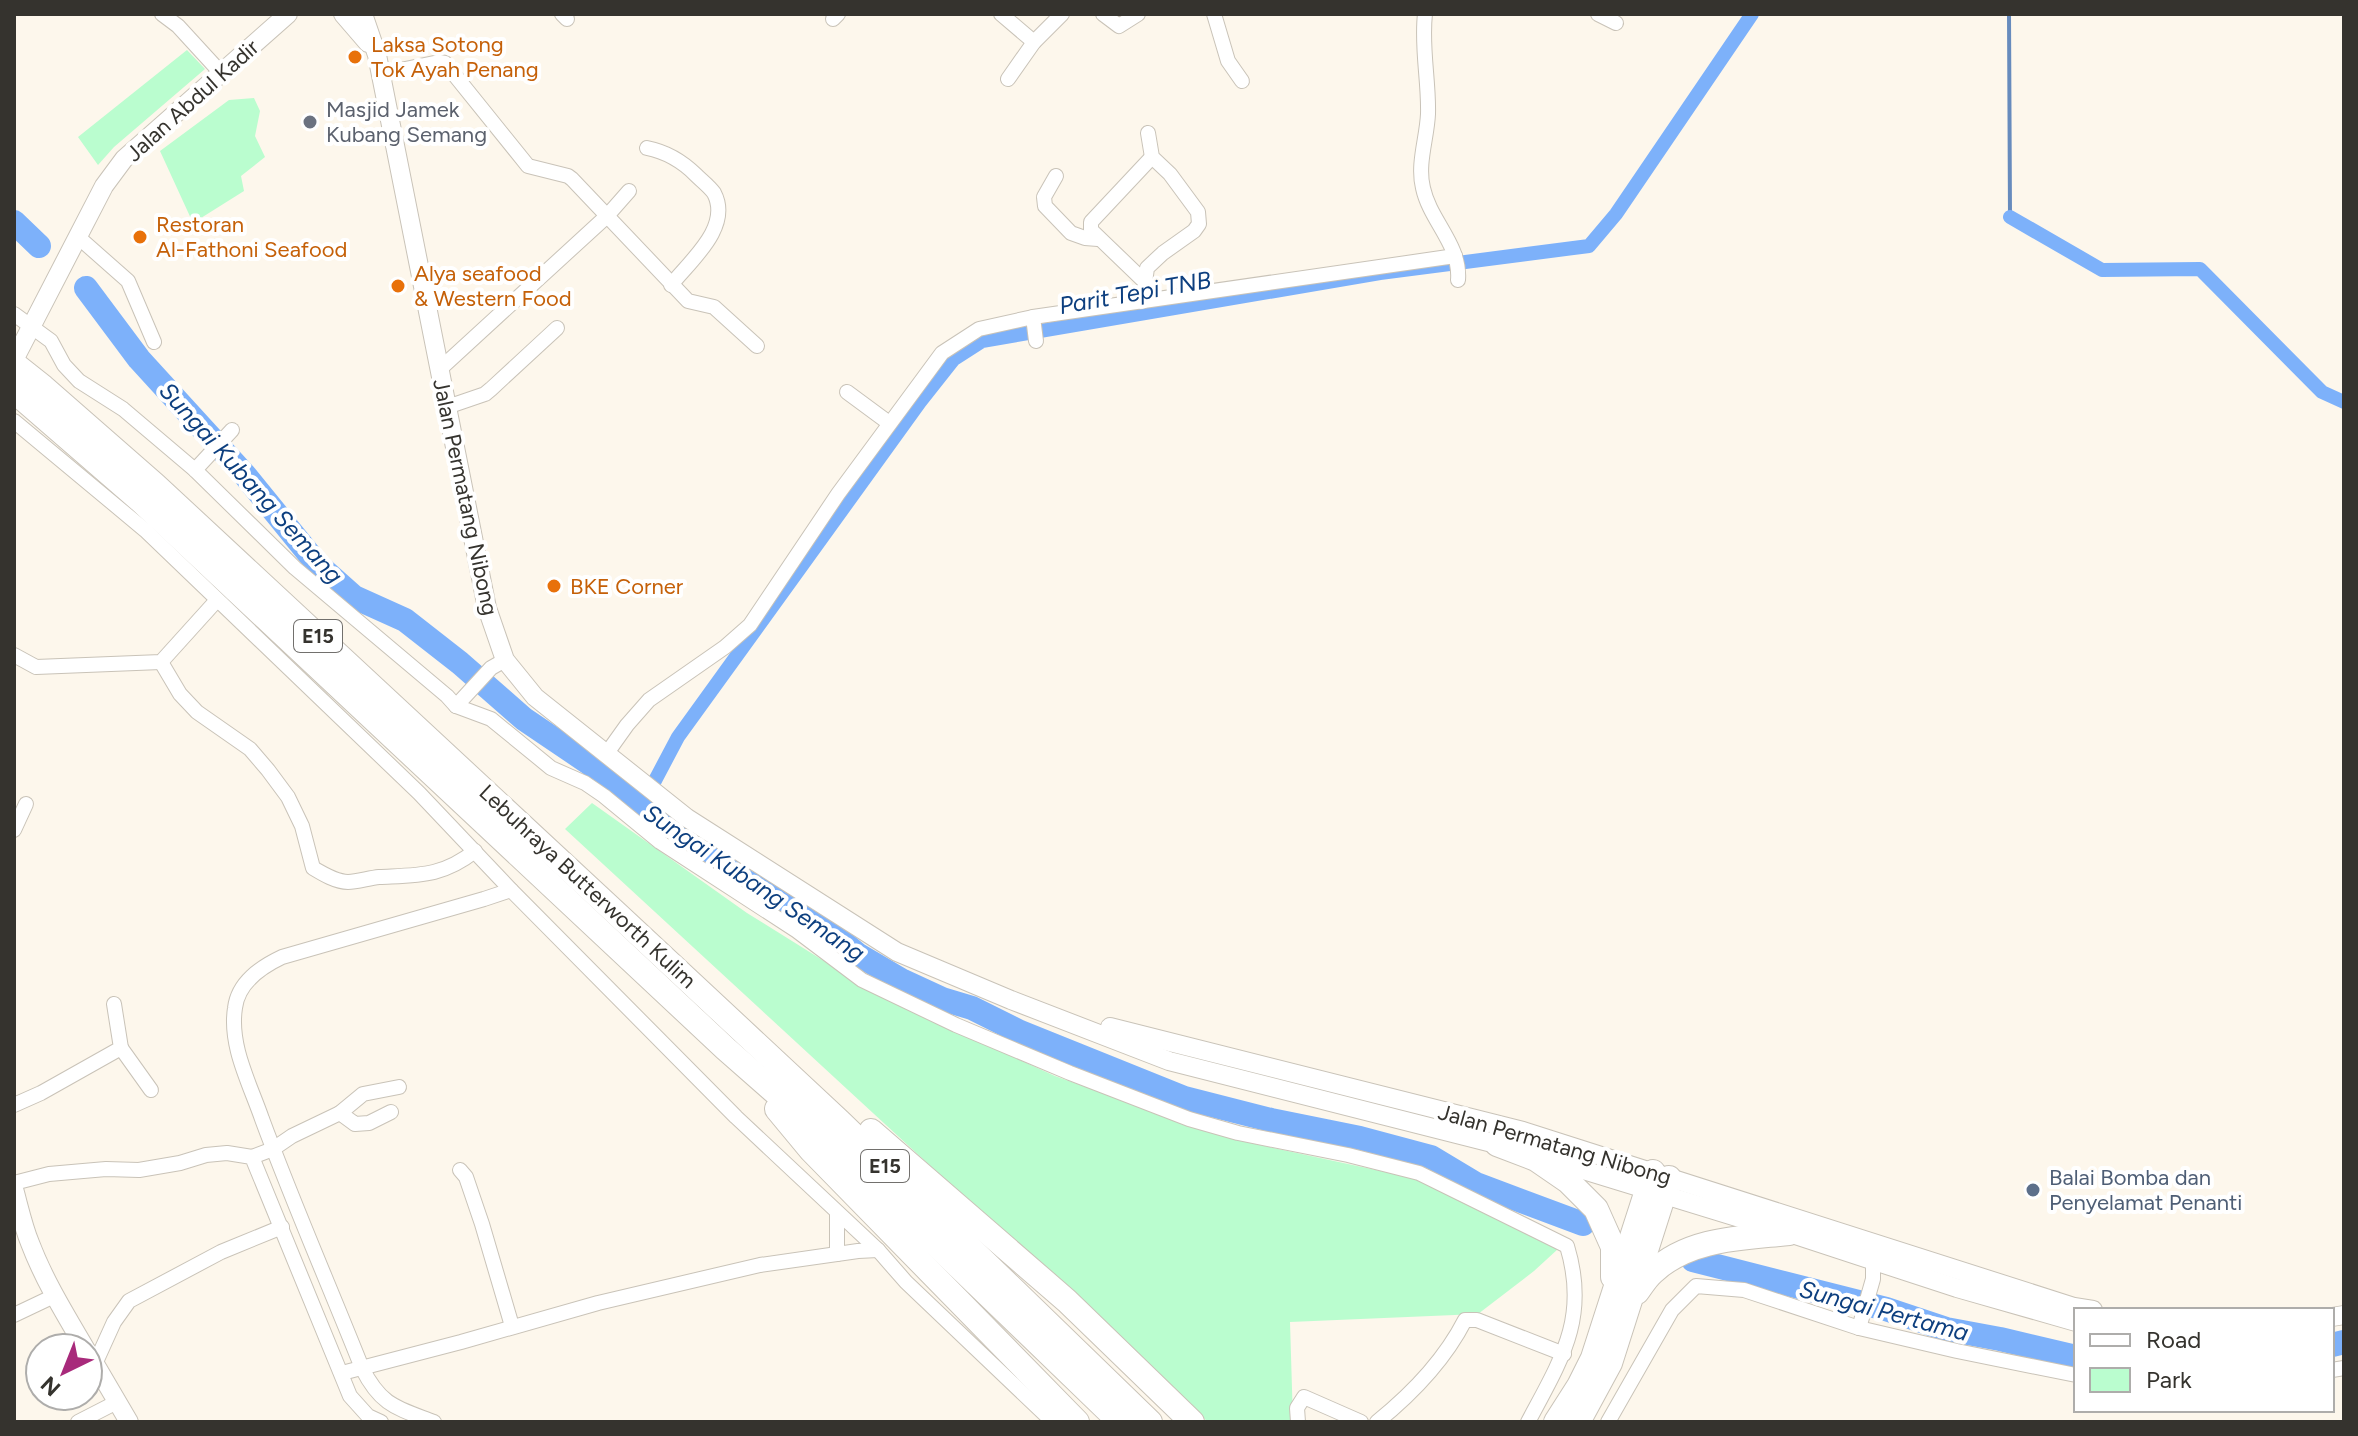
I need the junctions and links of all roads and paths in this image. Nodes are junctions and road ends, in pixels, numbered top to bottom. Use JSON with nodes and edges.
{"nodes":[{"id":1,"x":162,"y":14,"type":"edge"},
{"id":2,"x":288,"y":14,"type":"edge"},
{"id":3,"x":343,"y":14,"type":"edge"},
{"id":4,"x":363,"y":14,"type":"edge"},
{"id":5,"x":1001,"y":14,"type":"edge"},
{"id":6,"x":1062,"y":14,"type":"edge"},
{"id":7,"x":1103,"y":14,"type":"edge"},
{"id":8,"x":1138,"y":14,"type":"edge"},
{"id":9,"x":1214,"y":14,"type":"edge"},
{"id":10,"x":1425,"y":14,"type":"edge"},
{"id":11,"x":1598,"y":14,"type":"edge"},
{"id":12,"x":1616,"y":23,"type":"dead end"},
{"id":13,"x":1034,"y":42,"type":"junction"},
{"id":14,"x":377,"y":55,"type":"junction"},
{"id":15,"x":222,"y":74,"type":"junction"},
{"id":16,"x":381,"y":74,"type":"junction"},
{"id":17,"x":1008,"y":79,"type":"dead end"},
{"id":18,"x":1242,"y":81,"type":"dead end"},
{"id":19,"x":1148,"y":133,"type":"dead end"},
{"id":20,"x":647,"y":148,"type":"dead end"},
{"id":21,"x":1152,"y":157,"type":"junction"},
{"id":22,"x":1056,"y":176,"type":"dead end"},
{"id":23,"x":629,"y":191,"type":"dead end"},
{"id":24,"x":607,"y":216,"type":"junction"},
{"id":25,"x":1098,"y":239,"type":"junction"},
{"id":26,"x":75,"y":240,"type":"junction"},
{"id":27,"x":1145,"y":282,"type":"junction"},
{"id":28,"x":671,"y":285,"type":"junction"},
{"id":29,"x":1147,"y":300,"type":"junction"},
{"id":30,"x":14,"y":314,"type":"edge"},
{"id":31,"x":1033,"y":319,"type":"junction"},
{"id":32,"x":34,"y":323,"type":"junction"},
{"id":33,"x":557,"y":328,"type":"dead end"},
{"id":34,"x":1036,"y":340,"type":"dead end"},
{"id":35,"x":154,"y":342,"type":"dead end"},
{"id":36,"x":757,"y":346,"type":"dead end"},
{"id":37,"x":14,"y":362,"type":"edge"},
{"id":38,"x":440,"y":369,"type":"junction"},
{"id":39,"x":14,"y":391,"type":"edge"},
{"id":40,"x":847,"y":392,"type":"dead end"},
{"id":41,"x":447,"y":407,"type":"junction"},
{"id":42,"x":14,"y":421,"type":"edge"},
{"id":43,"x":889,"y":423,"type":"junction"},
{"id":44,"x":229,"y":433,"type":"dead end"},
{"id":45,"x":200,"y":464,"type":"junction"},
{"id":46,"x":217,"y":600,"type":"junction"},
{"id":47,"x":14,"y":655,"type":"edge"},
{"id":48,"x":161,"y":662,"type":"junction"},
{"id":49,"x":498,"y":664,"type":"junction"},
{"id":50,"x":458,"y":703,"type":"junction"},
{"id":51,"x":607,"y":753,"type":"junction"},
{"id":52,"x":26,"y":804,"type":"dead end"},
{"id":53,"x":14,"y":830,"type":"edge"},
{"id":54,"x":475,"y":851,"type":"junction"},
{"id":55,"x":511,"y":890,"type":"junction"},
{"id":56,"x":609,"y":922,"type":"junction"},
{"id":57,"x":1011,"y":1000,"type":"junction"},
{"id":58,"x":114,"y":1004,"type":"dead end"},
{"id":59,"x":735,"y":1040,"type":"junction"},
{"id":60,"x":121,"y":1048,"type":"junction"},
{"id":61,"x":399,"y":1087,"type":"dead end"},
{"id":62,"x":151,"y":1090,"type":"dead end"},
{"id":63,"x":14,"y":1105,"type":"edge"},
{"id":64,"x":391,"y":1112,"type":"dead end"},
{"id":65,"x":340,"y":1113,"type":"junction"},
{"id":66,"x":1497,"y":1144,"type":"junction"},
{"id":67,"x":273,"y":1149,"type":"junction"},
{"id":68,"x":252,"y":1157,"type":"junction"},
{"id":69,"x":460,"y":1170,"type":"dead end"},
{"id":70,"x":1658,"y":1183,"type":"junction"},
{"id":71,"x":14,"y":1186,"type":"edge"},
{"id":72,"x":837,"y":1214,"type":"junction"},
{"id":73,"x":282,"y":1227,"type":"junction"},
{"id":74,"x":1789,"y":1233,"type":"junction"},
{"id":75,"x":878,"y":1250,"type":"junction"},
{"id":76,"x":837,"y":1254,"type":"junction"},
{"id":77,"x":1873,"y":1270,"type":"junction"},
{"id":78,"x":54,"y":1296,"type":"junction"},
{"id":79,"x":1621,"y":1298,"type":"junction"},
{"id":80,"x":2080,"y":1308,"type":"edge"},
{"id":81,"x":14,"y":1315,"type":"edge"},
{"id":82,"x":1862,"y":1321,"type":"junction"},
{"id":83,"x":2074,"y":1321,"type":"edge"},
{"id":84,"x":512,"y":1326,"type":"junction"},
{"id":85,"x":75,"y":1332,"type":"edge"},
{"id":86,"x":104,"y":1335,"type":"edge"},
{"id":87,"x":1564,"y":1354,"type":"junction"},
{"id":88,"x":1602,"y":1360,"type":"junction"},
{"id":89,"x":362,"y":1368,"type":"junction"},
{"id":90,"x":342,"y":1373,"type":"junction"},
{"id":91,"x":2074,"y":1375,"type":"edge"},
{"id":92,"x":104,"y":1380,"type":"edge"},
{"id":93,"x":117,"y":1402,"type":"junction"},
{"id":94,"x":78,"y":1422,"type":"edge"},
{"id":95,"x":129,"y":1422,"type":"edge"},
{"id":96,"x":381,"y":1422,"type":"edge"},
{"id":97,"x":434,"y":1422,"type":"edge"},
{"id":98,"x":1053,"y":1422,"type":"edge"},
{"id":99,"x":1077,"y":1422,"type":"edge"},
{"id":100,"x":1120,"y":1422,"type":"edge"},
{"id":101,"x":1150,"y":1422,"type":"edge"},
{"id":102,"x":1192,"y":1422,"type":"edge"},
{"id":103,"x":1298,"y":1422,"type":"edge"},
{"id":104,"x":1361,"y":1422,"type":"edge"},
{"id":105,"x":1377,"y":1422,"type":"edge"},
{"id":106,"x":1528,"y":1422,"type":"edge"},
{"id":107,"x":1556,"y":1422,"type":"edge"},
{"id":108,"x":1578,"y":1422,"type":"edge"},
{"id":109,"x":1608,"y":1422,"type":"edge"}],
"edges":[{"from":1,"to":15,"type":"street"},
{"from":2,"to":15,"type":"main road","name":"Jalan Abdul Kadir"},
{"from":3,"to":14,"type":"main road"},
{"from":4,"to":14,"type":"main road","name":"Jalan Permatang Nibong"},
{"from":5,"to":13,"type":"street"},
{"from":6,"to":13,"type":"street"},
{"from":7,"to":8,"type":"street"},
{"from":9,"to":18,"type":"street"},
{"from":10,"to":29,"type":"street"},
{"from":11,"to":12,"type":"street"},
{"from":13,"to":17,"type":"street"},
{"from":14,"to":16,"type":"main road","name":"Jalan Permatang Nibong"},
{"from":15,"to":26,"type":"main road","name":"Jalan Abdul Kadir"},
{"from":16,"to":24,"type":"street"},
{"from":16,"to":38,"type":"main road","name":"Jalan Permatang Nibong"},
{"from":19,"to":21,"type":"street"},
{"from":20,"to":28,"type":"street"},
{"from":21,"to":25,"type":"street"},
{"from":21,"to":27,"type":"street"},
{"from":22,"to":25,"type":"street"},
{"from":23,"to":24,"type":"street"},
{"from":24,"to":28,"type":"street"},
{"from":24,"to":38,"type":"street"},
{"from":25,"to":27,"type":"street"},
{"from":26,"to":32,"type":"main road","name":"Jalan Abdul Kadir"},
{"from":26,"to":35,"type":"street"},
{"from":27,"to":29,"type":"street"},
{"from":28,"to":36,"type":"street"},
{"from":29,"to":31,"type":"street"},
{"from":30,"to":32,"type":"street"},
{"from":31,"to":34,"type":"street"},
{"from":31,"to":43,"type":"street"},
{"from":32,"to":37,"type":"main road","name":"Jalan Abdul Kadir"},
{"from":32,"to":45,"type":"street"},
{"from":33,"to":41,"type":"street"},
{"from":37,"to":56,"type":"highway","name":"Lebuhraya Butterworth Kulim","number":"E15"},
{"from":38,"to":41,"type":"main road","name":"Jalan Permatang Nibong"},
{"from":39,"to":56,"type":"highway","name":"Lebuhraya Butterworth Kulim","number":"E15"},
{"from":40,"to":43,"type":"street"},
{"from":41,"to":49,"type":"main road","name":"Jalan Permatang Nibong"},
{"from":42,"to":46,"type":"street"},
{"from":43,"to":51,"type":"street"},
{"from":44,"to":45,"type":"street"},
{"from":45,"to":50,"type":"street"},
{"from":46,"to":48,"type":"street"},
{"from":46,"to":54,"type":"street"},
{"from":47,"to":48,"type":"street"},
{"from":48,"to":54,"type":"street"},
{"from":49,"to":50,"type":"street"},
{"from":49,"to":51,"type":"main road","name":"Jalan Permatang Nibong"},
{"from":50,"to":87,"type":"street"},
{"from":51,"to":57,"type":"main road","name":"Jalan Permatang Nibong"},
{"from":52,"to":53,"type":"street"},
{"from":54,"to":55,"type":"street"},
{"from":55,"to":67,"type":"street"},
{"from":55,"to":72,"type":"street"},
{"from":56,"to":59,"type":"highway","name":"Lebuhraya Butterworth Kulim","number":"E15"},
{"from":57,"to":66,"type":"main road","name":"Jalan Permatang Nibong"},
{"from":57,"to":70,"type":"main road","name":"Jalan Permatang Nibong"},
{"from":58,"to":60,"type":"street"},
{"from":59,"to":99,"type":"highway"},
{"from":59,"to":100,"type":"highway","name":"Lebuhraya Butterworth Kulim","number":"E15"},
{"from":59,"to":101,"type":"highway","name":"Lebuhraya Butterworth Kulim","number":"E15"},
{"from":59,"to":102,"type":"highway"},
{"from":60,"to":62,"type":"street"},
{"from":60,"to":63,"type":"street"},
{"from":61,"to":65,"type":"street"},
{"from":64,"to":65,"type":"street"},
{"from":65,"to":67,"type":"street"},
{"from":66,"to":70,"type":"main road","name":"Jalan Permatang Nibong"},
{"from":66,"to":79,"type":"highway"},
{"from":67,"to":68,"type":"street"},
{"from":67,"to":89,"type":"street"},
{"from":68,"to":71,"type":"street"},
{"from":68,"to":73,"type":"street"},
{"from":69,"to":84,"type":"street"},
{"from":70,"to":74,"type":"main road","name":"Jalan Permatang Nibong"},
{"from":70,"to":79,"type":"highway"},
{"from":70,"to":80,"type":"main road","name":"Jalan Permatang Nibong"},
{"from":71,"to":78,"type":"main road"},
{"from":72,"to":75,"type":"street"},
{"from":72,"to":76,"type":"street"},
{"from":73,"to":86,"type":"street"},
{"from":73,"to":90,"type":"street"},
{"from":74,"to":77,"type":"main road","name":"Jalan Permatang Nibong"},
{"from":74,"to":79,"type":"highway"},
{"from":75,"to":76,"type":"street"},
{"from":75,"to":98,"type":"street"},
{"from":76,"to":84,"type":"street"},
{"from":77,"to":82,"type":"street"},
{"from":77,"to":83,"type":"main road","name":"Jalan Permatang Nibong"},
{"from":78,"to":81,"type":"street"},
{"from":78,"to":85,"type":"main road"},
{"from":79,"to":88,"type":"highway"},
{"from":82,"to":91,"type":"street"},
{"from":82,"to":109,"type":"street"},
{"from":84,"to":89,"type":"street"},
{"from":87,"to":105,"type":"street"},
{"from":87,"to":106,"type":"street"},
{"from":88,"to":107,"type":"highway"},
{"from":88,"to":108,"type":"highway"},
{"from":89,"to":90,"type":"street"},
{"from":89,"to":97,"type":"street"},
{"from":90,"to":96,"type":"street"},
{"from":92,"to":93,"type":"main road"},
{"from":93,"to":94,"type":"street"},
{"from":93,"to":95,"type":"main road"},
{"from":103,"to":104,"type":"street"}]}
